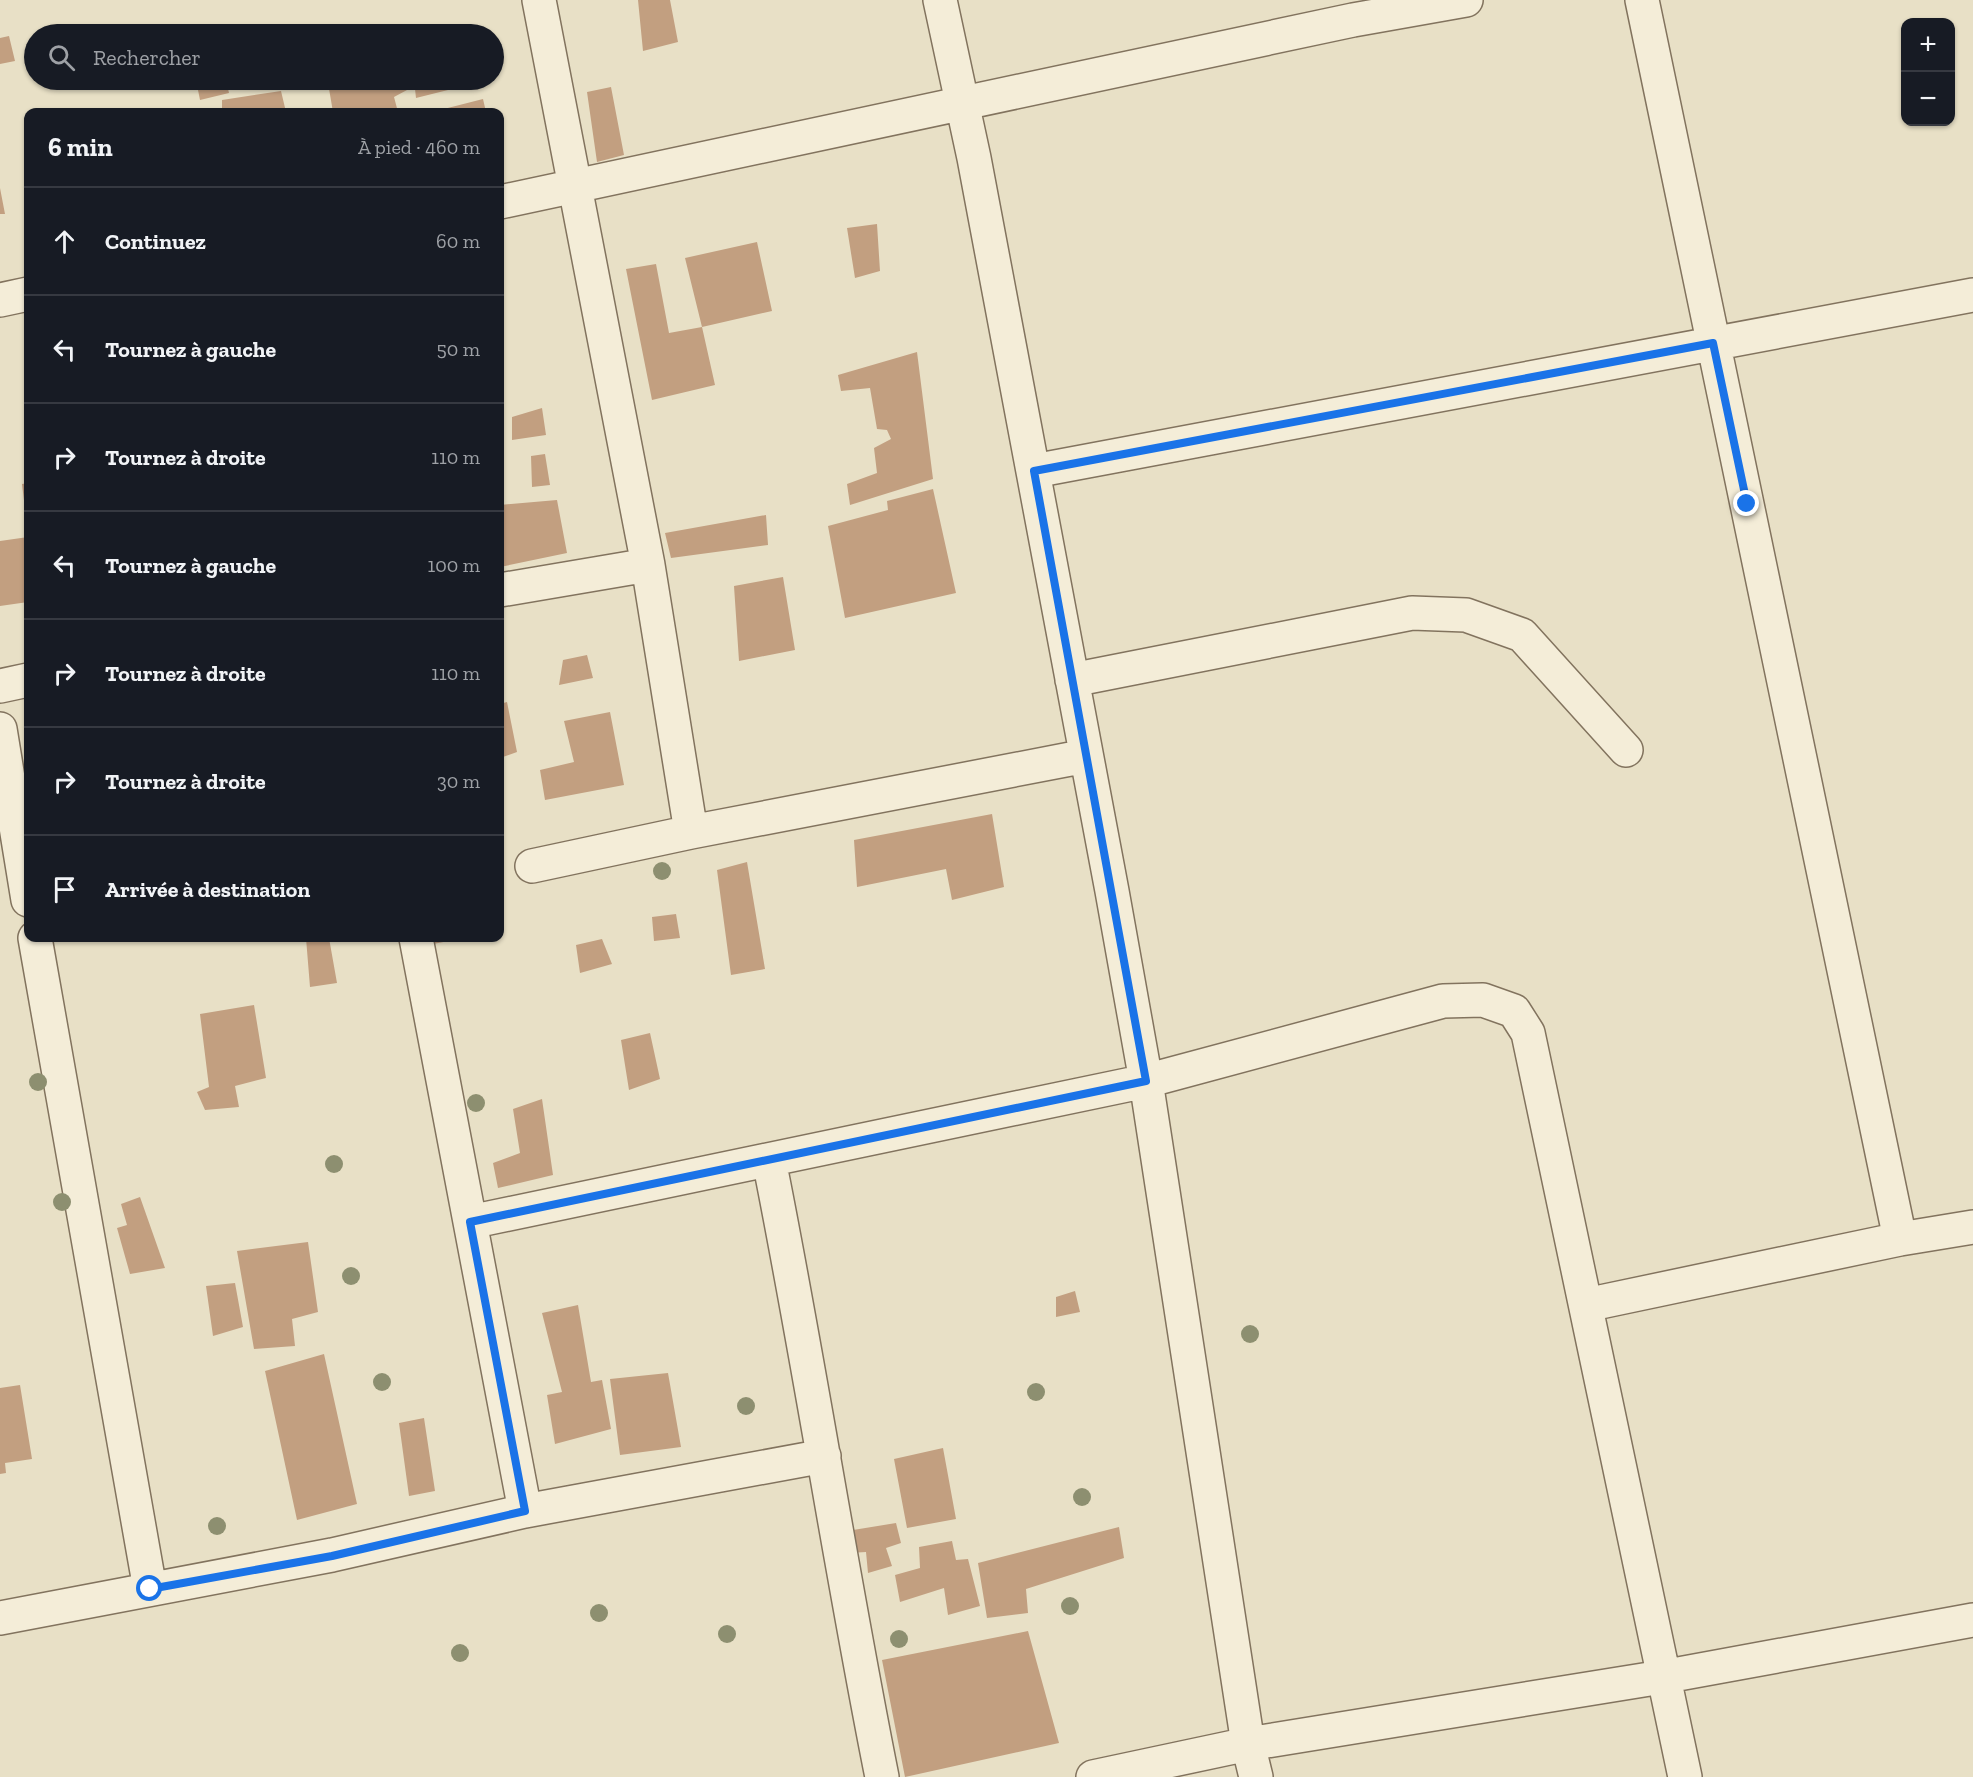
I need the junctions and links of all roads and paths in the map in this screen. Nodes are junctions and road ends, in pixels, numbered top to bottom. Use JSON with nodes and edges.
{"nodes":[{"id":1,"x":539,"y":0,"type":"edge"},
{"id":2,"x":940,"y":0,"type":"edge"},
{"id":3,"x":1466,"y":0,"type":"edge"},
{"id":4,"x":1642,"y":0,"type":"edge"},
{"id":5,"x":1351,"y":10,"type":"edge"},
{"id":6,"x":961,"y":103,"type":"junction"},
{"id":7,"x":576,"y":187,"type":"junction"},
{"id":8,"x":504,"y":201,"type":"edge"},
{"id":9,"x":24,"y":295,"type":"edge"},
{"id":10,"x":1973,"y":295,"type":"edge"},
{"id":11,"x":0,"y":300,"type":"edge"},
{"id":12,"x":1713,"y":343,"type":"junction"},
{"id":13,"x":1034,"y":471,"type":"junction"},
{"id":14,"x":648,"y":565,"type":"junction"},
{"id":15,"x":504,"y":589,"type":"edge"},
{"id":16,"x":1072,"y":680,"type":"junction"},
{"id":17,"x":24,"y":681,"type":"edge"},
{"id":18,"x":0,"y":686,"type":"edge"},
{"id":19,"x":0,"y":729,"type":"edge"},
{"id":20,"x":1626,"y":750,"type":"dead end"},
{"id":21,"x":1086,"y":756,"type":"junction"},
{"id":22,"x":691,"y":832,"type":"junction"},
{"id":23,"x":532,"y":866,"type":"dead end"},
{"id":24,"x":24,"y":876,"type":"edge"},
{"id":25,"x":36,"y":942,"type":"edge"},
{"id":26,"x":417,"y":942,"type":"edge"},
{"id":27,"x":1146,"y":1081,"type":"junction"},
{"id":28,"x":769,"y":1160,"type":"junction"},
{"id":29,"x":470,"y":1222,"type":"junction"},
{"id":30,"x":1973,"y":1227,"type":"edge"},
{"id":31,"x":1900,"y":1239,"type":"junction"},
{"id":32,"x":1586,"y":1305,"type":"junction"},
{"id":33,"x":824,"y":1456,"type":"junction"},
{"id":34,"x":525,"y":1511,"type":"junction"},
{"id":35,"x":150,"y":1589,"type":"junction"},
{"id":36,"x":0,"y":1618,"type":"edge"},
{"id":37,"x":1973,"y":1620,"type":"edge"},
{"id":38,"x":1662,"y":1677,"type":"junction"},
{"id":39,"x":1248,"y":1744,"type":"junction"},
{"id":40,"x":882,"y":1777,"type":"edge"},
{"id":41,"x":1093,"y":1777,"type":"edge"},
{"id":42,"x":1256,"y":1777,"type":"edge"},
{"id":43,"x":1685,"y":1777,"type":"edge"}],
"edges":[{"from":1,"to":7,"type":"street"},
{"from":2,"to":6,"type":"street"},
{"from":3,"to":5,"type":"street"},
{"from":4,"to":12,"type":"street"},
{"from":5,"to":6,"type":"street"},
{"from":6,"to":7,"type":"street"},
{"from":6,"to":13,"type":"street"},
{"from":7,"to":8,"type":"street"},
{"from":7,"to":14,"type":"street"},
{"from":9,"to":11,"type":"street"},
{"from":10,"to":12,"type":"street"},
{"from":12,"to":13,"type":"street"},
{"from":12,"to":31,"type":"street"},
{"from":13,"to":16,"type":"street"},
{"from":14,"to":15,"type":"street"},
{"from":14,"to":22,"type":"street"},
{"from":16,"to":20,"type":"street"},
{"from":16,"to":21,"type":"street"},
{"from":17,"to":18,"type":"street"},
{"from":19,"to":24,"type":"street"},
{"from":21,"to":22,"type":"street"},
{"from":21,"to":27,"type":"street"},
{"from":22,"to":23,"type":"street"},
{"from":25,"to":35,"type":"street"},
{"from":26,"to":29,"type":"street"},
{"from":27,"to":28,"type":"street"},
{"from":27,"to":32,"type":"street"},
{"from":27,"to":39,"type":"street"},
{"from":28,"to":29,"type":"street"},
{"from":28,"to":33,"type":"street"},
{"from":29,"to":34,"type":"street"},
{"from":30,"to":31,"type":"street"},
{"from":31,"to":32,"type":"street"},
{"from":32,"to":38,"type":"street"},
{"from":33,"to":34,"type":"street"},
{"from":33,"to":40,"type":"street"},
{"from":34,"to":35,"type":"street"},
{"from":35,"to":36,"type":"street"},
{"from":37,"to":38,"type":"street"},
{"from":38,"to":39,"type":"street"},
{"from":38,"to":43,"type":"street"},
{"from":39,"to":41,"type":"street"},
{"from":39,"to":42,"type":"street"}]}
